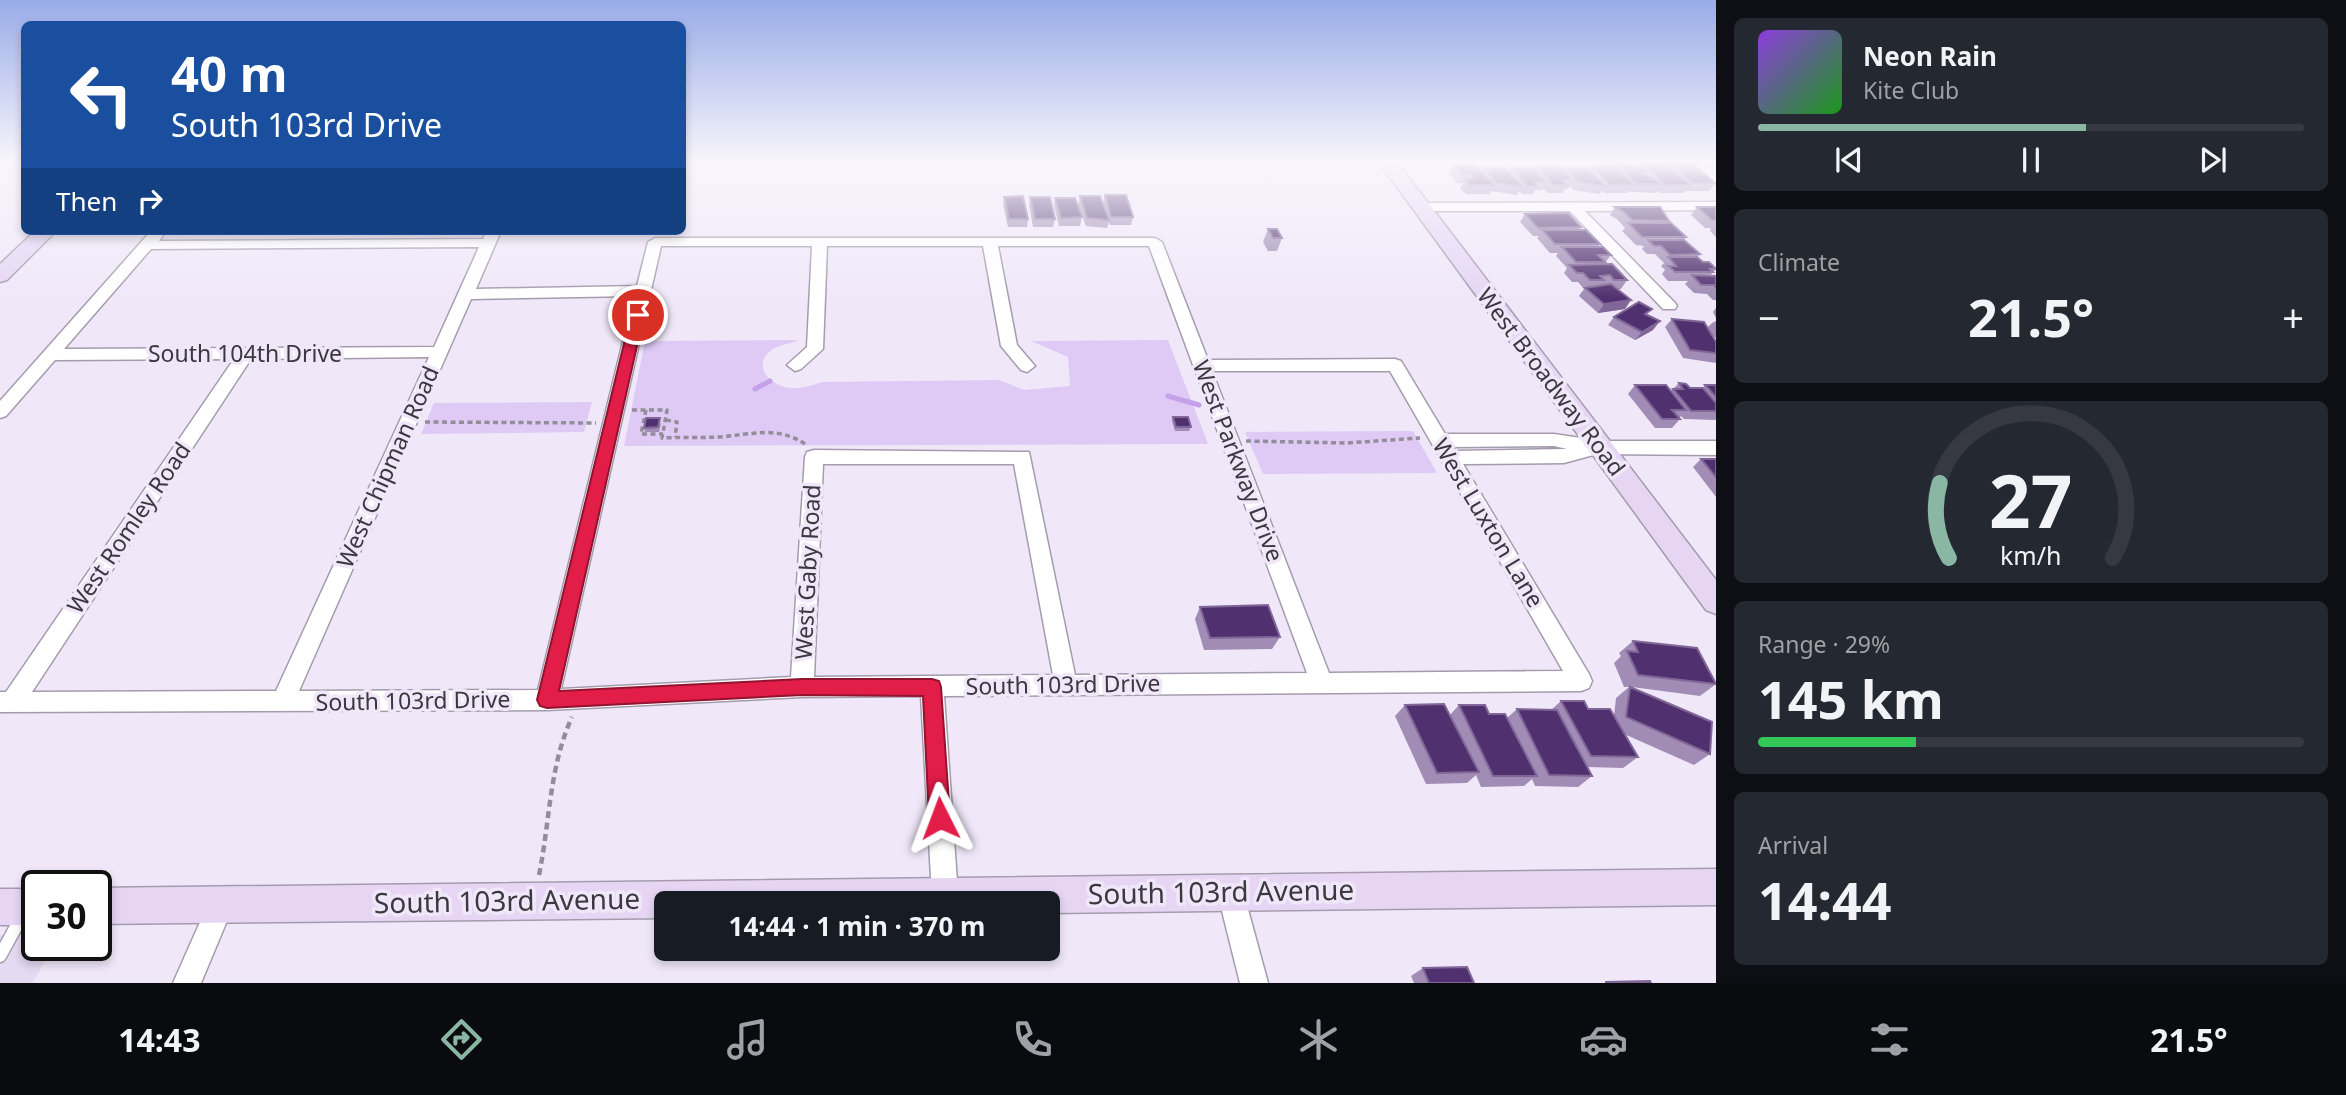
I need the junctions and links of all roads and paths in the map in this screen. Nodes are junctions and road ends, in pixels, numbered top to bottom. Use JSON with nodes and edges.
{"nodes":[{"id":1,"x":1419,"y":207,"type":"joint"},
{"id":2,"x":1439,"y":207,"type":"edge"},
{"id":3,"x":1574,"y":207,"type":"edge"},
{"id":4,"x":42,"y":235,"type":"edge"},
{"id":5,"x":156,"y":235,"type":"edge"},
{"id":6,"x":491,"y":237,"type":"edge"},
{"id":7,"x":820,"y":241,"type":"junction"},
{"id":8,"x":990,"y":242,"type":"junction"},
{"id":9,"x":147,"y":245,"type":"junction"},
{"id":10,"x":0,"y":276,"type":"edge"},
{"id":11,"x":643,"y":291,"type":"junction"},
{"id":12,"x":466,"y":294,"type":"junction"},
{"id":13,"x":1669,"y":306,"type":"dead end"},
{"id":14,"x":440,"y":352,"type":"junction"},
{"id":15,"x":246,"y":354,"type":"junction"},
{"id":16,"x":49,"y":355,"type":"junction"},
{"id":17,"x":795,"y":365,"type":"dead end"},
{"id":18,"x":1027,"y":366,"type":"dead end"},
{"id":19,"x":1202,"y":366,"type":"junction"},
{"id":20,"x":646,"y":410,"type":"junction"},
{"id":21,"x":0,"y":412,"type":"edge"},
{"id":22,"x":614,"y":417,"type":"junction"},
{"id":23,"x":644,"y":420,"type":"junction"},
{"id":24,"x":666,"y":420,"type":"junction"},
{"id":25,"x":409,"y":422,"type":"junction"},
{"id":26,"x":663,"y":434,"type":"junction"},
{"id":27,"x":675,"y":438,"type":"junction"},
{"id":28,"x":1439,"y":441,"type":"junction"},
{"id":29,"x":1230,"y":442,"type":"junction"},
{"id":30,"x":1601,"y":448,"type":"junction"},
{"id":31,"x":1716,"y":448,"type":"edge"},
{"id":32,"x":814,"y":457,"type":"junction"},
{"id":33,"x":1716,"y":602,"type":"edge"},
{"id":34,"x":1321,"y":681,"type":"junction"},
{"id":35,"x":1581,"y":681,"type":"joint"},
{"id":36,"x":1066,"y":685,"type":"junction"},
{"id":37,"x":802,"y":687,"type":"junction"},
{"id":38,"x":932,"y":687,"type":"junction"},
{"id":39,"x":577,"y":698,"type":"junction"},
{"id":40,"x":547,"y":700,"type":"junction"},
{"id":41,"x":6,"y":702,"type":"edge"},
{"id":42,"x":282,"y":702,"type":"junction"},
{"id":43,"x":1716,"y":887,"type":"edge"},
{"id":44,"x":945,"y":891,"type":"edge"},
{"id":45,"x":1230,"y":891,"type":"junction"},
{"id":46,"x":1060,"y":894,"type":"edge"},
{"id":47,"x":654,"y":900,"type":"edge"},
{"id":48,"x":533,"y":901,"type":"junction"},
{"id":49,"x":221,"y":904,"type":"junction"},
{"id":50,"x":112,"y":906,"type":"edge"},
{"id":51,"x":21,"y":907,"type":"edge"},
{"id":52,"x":0,"y":956,"type":"edge"},
{"id":53,"x":187,"y":983,"type":"edge"},
{"id":54,"x":1254,"y":983,"type":"edge"}],
"edges":[{"from":1,"to":2,"type":"street"},
{"from":1,"to":30,"type":"street","name":"West Broadway Road"},
{"from":3,"to":13,"type":"street"},
{"from":4,"to":10,"type":"street"},
{"from":5,"to":9,"type":"street"},
{"from":6,"to":9,"type":"street"},
{"from":6,"to":12,"type":"street","name":"West Chipman Road"},
{"from":7,"to":8,"type":"street"},
{"from":7,"to":11,"type":"street"},
{"from":7,"to":17,"type":"street"},
{"from":8,"to":18,"type":"street"},
{"from":8,"to":19,"type":"street","name":"West Parkway Drive"},
{"from":9,"to":16,"type":"street"},
{"from":11,"to":12,"type":"street"},
{"from":11,"to":22,"type":"street"},
{"from":12,"to":14,"type":"street","name":"West Chipman Road"},
{"from":14,"to":15,"type":"street","name":"South 104th Drive"},
{"from":14,"to":25,"type":"street","name":"West Chipman Road"},
{"from":15,"to":16,"type":"street","name":"South 104th Drive"},
{"from":15,"to":41,"type":"street","name":"West Romley Road"},
{"from":16,"to":21,"type":"street"},
{"from":19,"to":28,"type":"street","name":"West Luxton Lane"},
{"from":19,"to":29,"type":"street","name":"West Parkway Drive"},
{"from":20,"to":22,"type":"path"},
{"from":20,"to":23,"type":"path"},
{"from":20,"to":24,"type":"path"},
{"from":22,"to":25,"type":"path"},
{"from":22,"to":40,"type":"street"},
{"from":23,"to":24,"type":"path"},
{"from":23,"to":26,"type":"path"},
{"from":24,"to":26,"type":"path"},
{"from":24,"to":27,"type":"path"},
{"from":25,"to":42,"type":"street","name":"West Chipman Road"},
{"from":26,"to":27,"type":"path"},
{"from":27,"to":32,"type":"path"},
{"from":28,"to":29,"type":"path"},
{"from":28,"to":30,"type":"street"},
{"from":28,"to":35,"type":"street","name":"West Luxton Lane"},
{"from":29,"to":34,"type":"street","name":"West Parkway Drive"},
{"from":30,"to":31,"type":"street"},
{"from":30,"to":33,"type":"street","name":"West Broadway Road"},
{"from":32,"to":36,"type":"street"},
{"from":32,"to":37,"type":"street","name":"West Gaby Road"},
{"from":34,"to":35,"type":"street","name":"South 103rd Drive"},
{"from":34,"to":36,"type":"street","name":"South 103rd Drive"},
{"from":36,"to":38,"type":"street","name":"South 103rd Drive"},
{"from":37,"to":38,"type":"street","name":"South 103rd Drive"},
{"from":37,"to":39,"type":"street","name":"South 103rd Drive"},
{"from":38,"to":44,"type":"street"},
{"from":39,"to":40,"type":"street","name":"South 103rd Drive"},
{"from":39,"to":48,"type":"path"},
{"from":40,"to":42,"type":"street","name":"South 103rd Drive"},
{"from":41,"to":42,"type":"street","name":"South 103rd Drive"},
{"from":43,"to":45,"type":"street","name":"South 103rd Avenue"},
{"from":45,"to":46,"type":"street","name":"South 103rd Avenue"},
{"from":45,"to":54,"type":"street"},
{"from":47,"to":48,"type":"street","name":"South 103rd Avenue"},
{"from":48,"to":49,"type":"street","name":"South 103rd Avenue"},
{"from":49,"to":50,"type":"street","name":"South 103rd Avenue"},
{"from":49,"to":53,"type":"street"},
{"from":51,"to":52,"type":"lane"}]}
